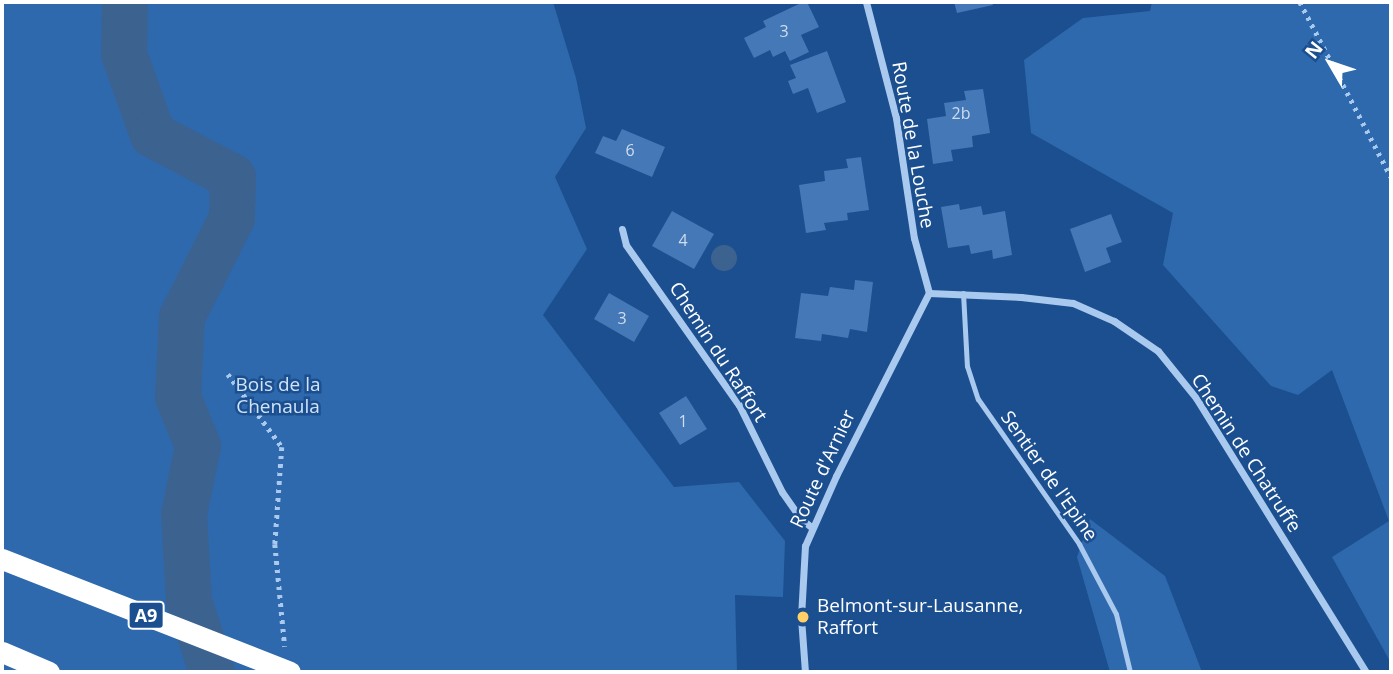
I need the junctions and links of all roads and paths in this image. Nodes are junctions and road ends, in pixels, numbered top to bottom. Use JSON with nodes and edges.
{"nodes":[{"id":1,"x":866,"y":2,"type":"edge"},
{"id":2,"x":1300,"y":2,"type":"edge"},
{"id":3,"x":1391,"y":177,"type":"edge"},
{"id":4,"x":622,"y":229,"type":"dead end"},
{"id":5,"x":929,"y":293,"type":"junction"},
{"id":6,"x":963,"y":293,"type":"junction"},
{"id":7,"x":228,"y":374,"type":"dead end"},
{"id":8,"x":811,"y":527,"type":"junction"},
{"id":9,"x":2,"y":559,"type":"edge"},
{"id":10,"x":2,"y":652,"type":"edge"},
{"id":11,"x":288,"y":666,"type":"edge"},
{"id":12,"x":49,"y":672,"type":"edge"},
{"id":13,"x":805,"y":672,"type":"edge"},
{"id":14,"x":1130,"y":672,"type":"edge"},
{"id":15,"x":1366,"y":672,"type":"edge"}],
"edges":[{"from":1,"to":5,"type":"street","name":"Route de la Louche"},
{"from":2,"to":3,"type":"path"},
{"from":4,"to":8,"type":"street","name":"Chemin du Raffort"},
{"from":5,"to":6,"type":"street","name":"Chemin de Chatruffe"},
{"from":5,"to":8,"type":"street","name":"Route d'Arnier"},
{"from":6,"to":14,"type":"lane","name":"Sentier de l'Epine"},
{"from":6,"to":15,"type":"street","name":"Chemin de Chatruffe"},
{"from":7,"to":11,"type":"path"},
{"from":8,"to":13,"type":"street","name":"Route d'Arnier"},
{"from":9,"to":11,"type":"highway","number":"A9","bridge":true},
{"from":10,"to":12,"type":"highway"}]}
